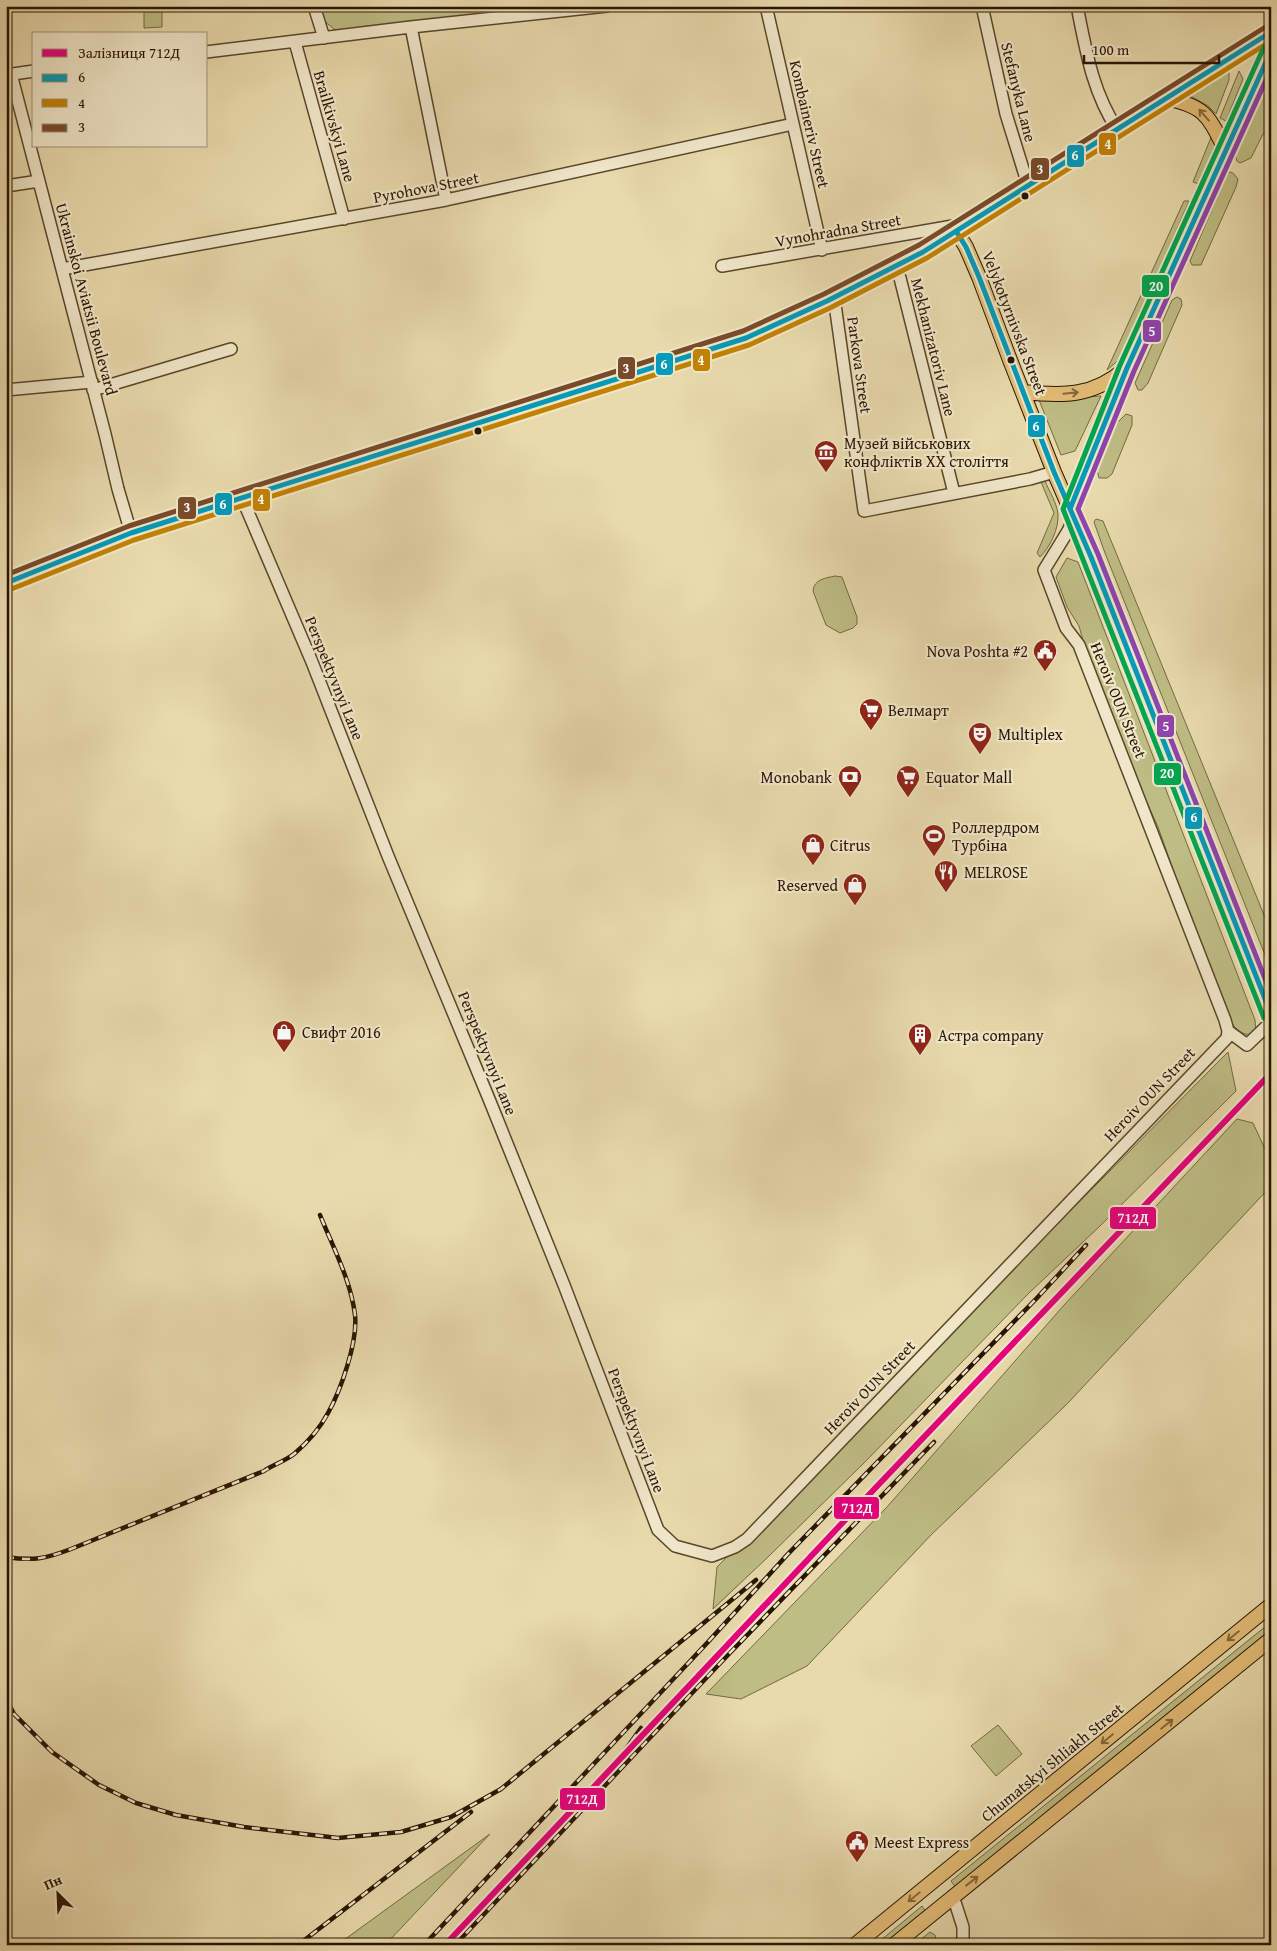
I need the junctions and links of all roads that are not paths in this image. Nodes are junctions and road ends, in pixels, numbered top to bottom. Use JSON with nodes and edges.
{"nodes":[{"id":1,"x":314,"y":6,"type":"edge"},
{"id":2,"x":607,"y":6,"type":"edge"},
{"id":3,"x":766,"y":6,"type":"edge"},
{"id":4,"x":982,"y":6,"type":"edge"},
{"id":5,"x":1077,"y":6,"type":"edge"},
{"id":6,"x":411,"y":27,"type":"junction"},
{"id":7,"x":1271,"y":32,"type":"edge"},
{"id":8,"x":324,"y":38,"type":"junction"},
{"id":9,"x":295,"y":42,"type":"junction"},
{"id":10,"x":1271,"y":50,"type":"edge"},
{"id":11,"x":208,"y":52,"type":"edge"},
{"id":12,"x":32,"y":71,"type":"edge"},
{"id":13,"x":9,"y":74,"type":"edge"},
{"id":14,"x":1166,"y":98,"type":"junction"},
{"id":15,"x":793,"y":124,"type":"junction"},
{"id":16,"x":1117,"y":129,"type":"junction"},
{"id":17,"x":1226,"y":151,"type":"junction"},
{"id":18,"x":39,"y":181,"type":"junction"},
{"id":19,"x":1028,"y":185,"type":"junction"},
{"id":20,"x":6,"y":186,"type":"edge"},
{"id":21,"x":446,"y":200,"type":"junction"},
{"id":22,"x":344,"y":219,"type":"junction"},
{"id":23,"x":956,"y":231,"type":"junction"},
{"id":24,"x":822,"y":250,"type":"junction"},
{"id":25,"x":722,"y":266,"type":"dead end"},
{"id":26,"x":895,"y":267,"type":"junction"},
{"id":27,"x":62,"y":269,"type":"junction"},
{"id":28,"x":834,"y":297,"type":"junction"},
{"id":29,"x":231,"y":349,"type":"dead end"},
{"id":30,"x":1127,"y":368,"type":"junction"},
{"id":31,"x":92,"y":386,"type":"junction"},
{"id":32,"x":6,"y":390,"type":"edge"},
{"id":33,"x":1023,"y":392,"type":"junction"},
{"id":34,"x":1054,"y":472,"type":"junction"},
{"id":35,"x":954,"y":493,"type":"junction"},
{"id":36,"x":242,"y":498,"type":"junction"},
{"id":37,"x":1072,"y":513,"type":"junction"},
{"id":38,"x":131,"y":533,"type":"junction"},
{"id":39,"x":6,"y":584,"type":"edge"},
{"id":40,"x":1270,"y":1015,"type":"edge"},
{"id":41,"x":1271,"y":1022,"type":"edge"},
{"id":42,"x":1228,"y":1031,"type":"junction"},
{"id":43,"x":748,"y":1539,"type":"joint"},
{"id":44,"x":1271,"y":1605,"type":"edge"},
{"id":45,"x":1271,"y":1639,"type":"edge"},
{"id":46,"x":939,"y":1876,"type":"junction"},
{"id":47,"x":952,"y":1896,"type":"junction"},
{"id":48,"x":855,"y":1945,"type":"edge"},
{"id":49,"x":894,"y":1945,"type":"edge"},
{"id":50,"x":963,"y":1945,"type":"edge"}],
"edges":[{"from":1,"to":8,"type":"street"},
{"from":2,"to":6,"type":"street"},
{"from":3,"to":15,"type":"street","name":"Kombaineriv Street"},
{"from":4,"to":19,"type":"street","name":"Stefanyka Lane"},
{"from":5,"to":16,"type":"street"},
{"from":6,"to":8,"type":"street"},
{"from":6,"to":21,"type":"street"},
{"from":7,"to":14,"type":"main road"},
{"from":8,"to":9,"type":"street"},
{"from":9,"to":11,"type":"street"},
{"from":9,"to":22,"type":"street","name":"Brailkivskyi Lane"},
{"from":10,"to":17,"type":"main road"},
{"from":12,"to":13,"type":"street"},
{"from":13,"to":18,"type":"street","name":"Ukrainskoi Aviatsii Boulevard"},
{"from":14,"to":16,"type":"main road"},
{"from":17,"to":14,"type":"main road","one_way":true},
{"from":15,"to":21,"type":"street","name":"Pyrohova Street"},
{"from":15,"to":24,"type":"street","name":"Kombaineriv Street"},
{"from":16,"to":19,"type":"main road"},
{"from":17,"to":30,"type":"main road"},
{"from":18,"to":20,"type":"street"},
{"from":18,"to":27,"type":"street","name":"Ukrainskoi Aviatsii Boulevard"},
{"from":19,"to":23,"type":"main road"},
{"from":21,"to":22,"type":"street","name":"Pyrohova Street"},
{"from":22,"to":27,"type":"street","name":"Pyrohova Street"},
{"from":23,"to":24,"type":"street","name":"Vynohradna Street"},
{"from":23,"to":26,"type":"street"},
{"from":23,"to":33,"type":"main road","name":"Velykotyrnivska Street"},
{"from":24,"to":25,"type":"street","name":"Vynohradna Street"},
{"from":26,"to":28,"type":"street"},
{"from":26,"to":35,"type":"street","name":"Mekhanizatoriv Lane"},
{"from":27,"to":31,"type":"street","name":"Ukrainskoi Aviatsii Boulevard"},
{"from":28,"to":35,"type":"street","name":"Parkova Street"},
{"from":28,"to":36,"type":"street"},
{"from":29,"to":31,"type":"street"},
{"from":33,"to":30,"type":"main road","one_way":true},
{"from":30,"to":37,"type":"main road"},
{"from":31,"to":32,"type":"street"},
{"from":31,"to":38,"type":"street","name":"Ukrainskoi Aviatsii Boulevard"},
{"from":33,"to":34,"type":"main road","name":"Velykotyrnivska Street"},
{"from":34,"to":35,"type":"street","name":"Parkova Street"},
{"from":34,"to":37,"type":"main road","name":"Velykotyrnivska Street"},
{"from":36,"to":38,"type":"street"},
{"from":36,"to":43,"type":"street","name":"Perspektyvnyi Lane"},
{"from":37,"to":40,"type":"main road","name":"Velykotyrnivska Street"},
{"from":37,"to":42,"type":"street","name":"Heroiv OUN Street"},
{"from":38,"to":39,"type":"street"},
{"from":41,"to":42,"type":"street"},
{"from":42,"to":43,"type":"street","name":"Heroiv OUN Street"},
{"from":44,"to":46,"type":"main road","name":"Chumatskyi Shliakh Street","one_way":true},
{"from":47,"to":45,"type":"main road","one_way":true},
{"from":46,"to":47,"type":"main road"},
{"from":46,"to":48,"type":"main road","name":"Chumatskyi Shliakh Street","one_way":true},
{"from":47,"to":49,"type":"main road"},
{"from":47,"to":50,"type":"street"}]}
